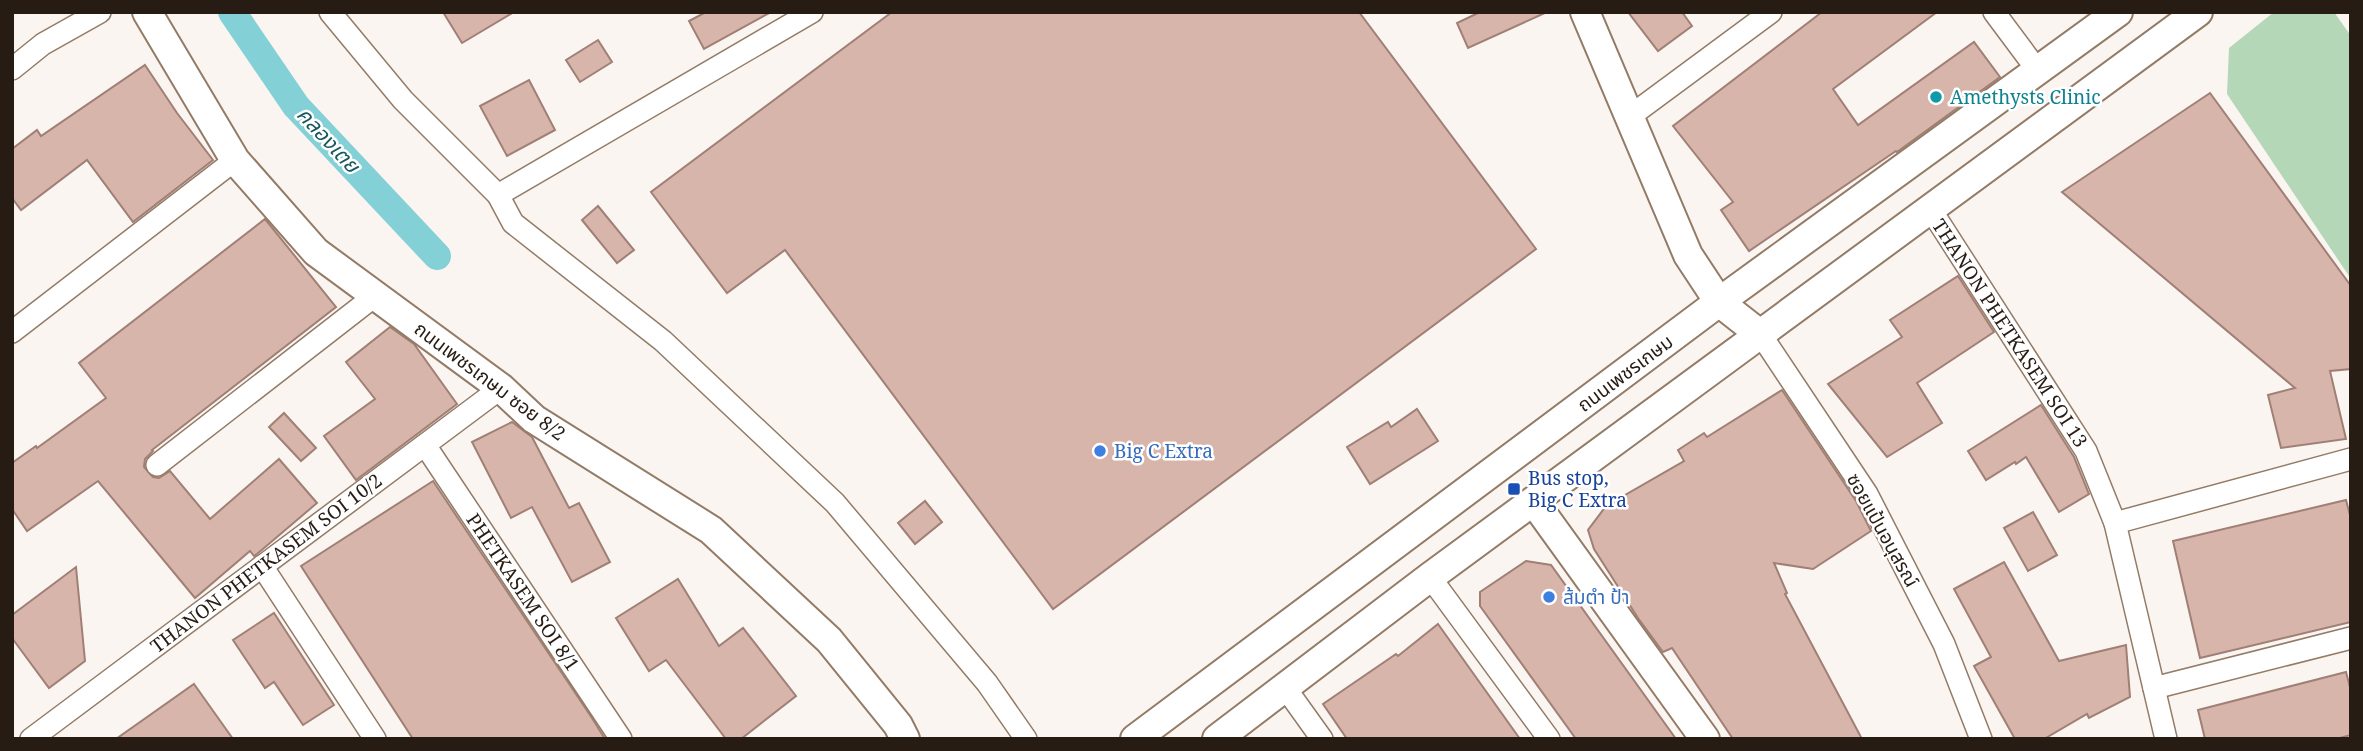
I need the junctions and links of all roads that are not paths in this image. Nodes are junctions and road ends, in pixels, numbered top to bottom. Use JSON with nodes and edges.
{"nodes":[{"id":1,"x":100,"y":12,"type":"edge"},
{"id":2,"x":147,"y":12,"type":"edge"},
{"id":3,"x":330,"y":12,"type":"edge"},
{"id":4,"x":813,"y":12,"type":"edge"},
{"id":5,"x":1585,"y":12,"type":"edge"},
{"id":6,"x":1770,"y":12,"type":"edge"},
{"id":7,"x":1994,"y":12,"type":"edge"},
{"id":8,"x":2118,"y":12,"type":"edge"},
{"id":9,"x":2198,"y":12,"type":"edge"},
{"id":10,"x":12,"y":69,"type":"edge"},
{"id":11,"x":2038,"y":71,"type":"junction"},
{"id":12,"x":1629,"y":117,"type":"junction"},
{"id":13,"x":235,"y":160,"type":"junction"},
{"id":14,"x":498,"y":195,"type":"junction"},
{"id":15,"x":1931,"y":211,"type":"junction"},
{"id":16,"x":376,"y":295,"type":"junction"},
{"id":17,"x":1719,"y":302,"type":"junction"},
{"id":18,"x":12,"y":331,"type":"edge"},
{"id":19,"x":1761,"y":335,"type":"junction"},
{"id":20,"x":501,"y":388,"type":"junction"},
{"id":21,"x":425,"y":445,"type":"junction"},
{"id":22,"x":2351,"y":459,"type":"edge"},
{"id":23,"x":157,"y":464,"type":"dead end"},
{"id":24,"x":1534,"y":502,"type":"junction"},
{"id":25,"x":2115,"y":523,"type":"junction"},
{"id":26,"x":262,"y":566,"type":"junction"},
{"id":27,"x":1430,"y":577,"type":"junction"},
{"id":28,"x":2351,"y":638,"type":"edge"},
{"id":29,"x":1284,"y":686,"type":"junction"},
{"id":30,"x":2154,"y":688,"type":"junction"},
{"id":31,"x":31,"y":739,"type":"edge"},
{"id":32,"x":375,"y":739,"type":"edge"},
{"id":33,"x":621,"y":739,"type":"edge"},
{"id":34,"x":905,"y":739,"type":"edge"},
{"id":35,"x":1027,"y":739,"type":"edge"},
{"id":36,"x":1135,"y":739,"type":"edge"},
{"id":37,"x":1217,"y":739,"type":"edge"},
{"id":38,"x":1322,"y":739,"type":"edge"},
{"id":39,"x":1549,"y":739,"type":"edge"},
{"id":40,"x":1705,"y":739,"type":"edge"},
{"id":41,"x":1981,"y":739,"type":"edge"},
{"id":42,"x":2166,"y":739,"type":"edge"}],
"edges":[{"from":1,"to":10,"type":"street"},
{"from":2,"to":13,"type":"main road","name":"ถนนเพชรเกษม ซอย 8/2"},
{"from":3,"to":14,"type":"street"},
{"from":4,"to":14,"type":"street"},
{"from":5,"to":12,"type":"main road"},
{"from":6,"to":12,"type":"street"},
{"from":7,"to":11,"type":"street"},
{"from":8,"to":11,"type":"main road","name":"ถนนเพชรเกษม"},
{"from":9,"to":15,"type":"main road"},
{"from":11,"to":17,"type":"main road","name":"ถนนเพชรเกษม"},
{"from":12,"to":17,"type":"main road"},
{"from":13,"to":16,"type":"main road","name":"ถนนเพชรเกษม ซอย 8/2"},
{"from":13,"to":18,"type":"street"},
{"from":14,"to":35,"type":"street"},
{"from":15,"to":19,"type":"main road"},
{"from":15,"to":25,"type":"street","name":"THANON PHETKASEM SOI 13"},
{"from":16,"to":20,"type":"main road","name":"ถนนเพชรเกษม ซอย 8/2"},
{"from":16,"to":23,"type":"street"},
{"from":17,"to":19,"type":"main road"},
{"from":17,"to":36,"type":"main road","name":"ถนนเพชรเกษม"},
{"from":19,"to":24,"type":"main road"},
{"from":19,"to":41,"type":"street","name":"ซอยแป้นอนุสรณ์"},
{"from":20,"to":21,"type":"street","name":"THANON PHETKASEM SOI 10/2"},
{"from":20,"to":34,"type":"main road","name":"ถนนเพชรเกษม ซอย 8/2"},
{"from":21,"to":26,"type":"street","name":"THANON PHETKASEM SOI 10/2"},
{"from":21,"to":33,"type":"street","name":"PHETKASEM SOI 8/1"},
{"from":22,"to":25,"type":"street"},
{"from":24,"to":27,"type":"main road"},
{"from":24,"to":40,"type":"main road"},
{"from":25,"to":30,"type":"street","name":"THANON PHETKASEM SOI 13"},
{"from":26,"to":31,"type":"street","name":"THANON PHETKASEM SOI 10/2"},
{"from":26,"to":32,"type":"street"},
{"from":27,"to":29,"type":"main road"},
{"from":27,"to":39,"type":"street"},
{"from":28,"to":30,"type":"street"},
{"from":29,"to":37,"type":"main road"},
{"from":29,"to":38,"type":"street"},
{"from":30,"to":42,"type":"street","name":"THANON PHETKASEM SOI 13"}]}
